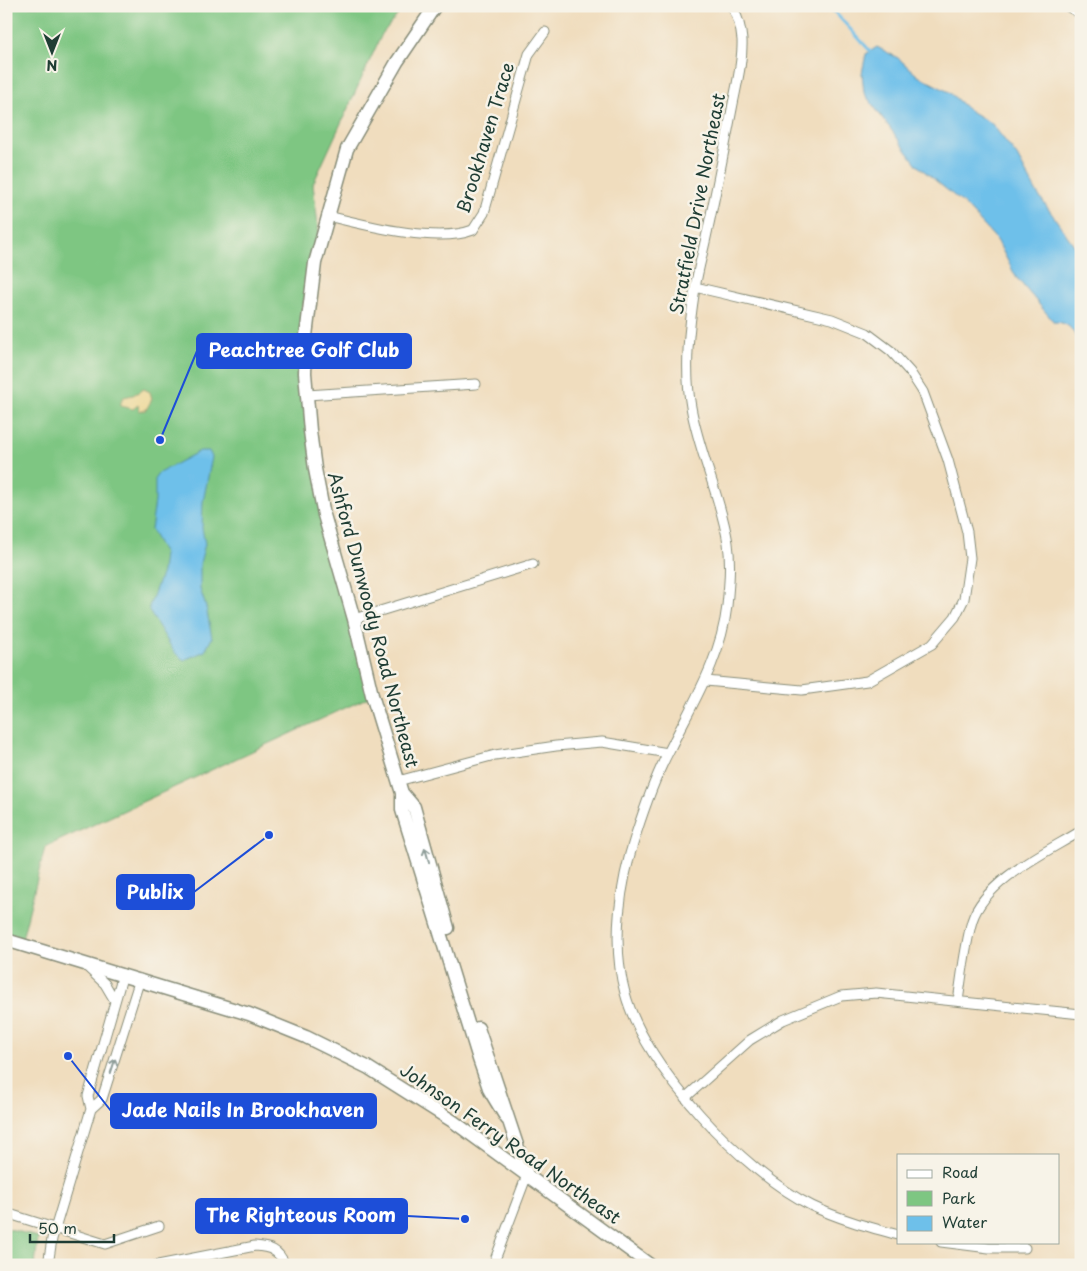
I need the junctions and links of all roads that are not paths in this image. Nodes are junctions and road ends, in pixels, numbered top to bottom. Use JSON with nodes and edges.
{"nodes":[{"id":1,"x":435,"y":6,"type":"edge"},
{"id":2,"x":732,"y":6,"type":"edge"},
{"id":3,"x":1067,"y":6,"type":"edge"},
{"id":4,"x":1081,"y":14,"type":"edge"},
{"id":5,"x":545,"y":32,"type":"dead end"},
{"id":6,"x":328,"y":216,"type":"junction"},
{"id":7,"x":695,"y":287,"type":"junction"},
{"id":8,"x":476,"y":384,"type":"dead end"},
{"id":9,"x":307,"y":395,"type":"junction"},
{"id":10,"x":533,"y":564,"type":"dead end"},
{"id":11,"x":354,"y":619,"type":"junction"},
{"id":12,"x":706,"y":681,"type":"junction"},
{"id":13,"x":668,"y":753,"type":"junction"},
{"id":14,"x":400,"y":787,"type":"junction"},
{"id":15,"x":1081,"y":831,"type":"edge"},
{"id":16,"x":6,"y":940,"type":"edge"},
{"id":17,"x":82,"y":962,"type":"junction"},
{"id":18,"x":124,"y":974,"type":"junction"},
{"id":19,"x":140,"y":979,"type":"junction"},
{"id":20,"x":115,"y":1001,"type":"junction"},
{"id":21,"x":958,"y":1001,"type":"junction"},
{"id":22,"x":1081,"y":1014,"type":"edge"},
{"id":23,"x":685,"y":1098,"type":"junction"},
{"id":24,"x":91,"y":1109,"type":"junction"},
{"id":25,"x":527,"y":1175,"type":"junction"},
{"id":26,"x":6,"y":1213,"type":"edge"},
{"id":27,"x":159,"y":1226,"type":"dead end"},
{"id":28,"x":56,"y":1229,"type":"junction"},
{"id":29,"x":897,"y":1235,"type":"edge"},
{"id":30,"x":956,"y":1244,"type":"edge"},
{"id":31,"x":1025,"y":1248,"type":"dead end"},
{"id":32,"x":48,"y":1265,"type":"edge"},
{"id":33,"x":158,"y":1265,"type":"edge"},
{"id":34,"x":285,"y":1265,"type":"edge"},
{"id":35,"x":493,"y":1265,"type":"edge"},
{"id":36,"x":650,"y":1265,"type":"edge"}],
"edges":[{"from":1,"to":6,"type":"main road","name":"Ashford Dunwoody Road Northeast"},
{"from":2,"to":7,"type":"street","name":"Stratfield Drive Northeast"},
{"from":3,"to":4,"type":"street"},
{"from":5,"to":6,"type":"street","name":"Brookhaven Trace"},
{"from":6,"to":9,"type":"main road","name":"Ashford Dunwoody Road Northeast"},
{"from":7,"to":12,"type":"street","name":"Stratfield Drive Northeast"},
{"from":7,"to":12,"type":"street"},
{"from":8,"to":9,"type":"street"},
{"from":9,"to":11,"type":"main road","name":"Ashford Dunwoody Road Northeast"},
{"from":10,"to":11,"type":"street"},
{"from":11,"to":14,"type":"main road","name":"Ashford Dunwoody Road Northeast"},
{"from":12,"to":13,"type":"street","name":"Stratfield Drive Northeast"},
{"from":13,"to":14,"type":"street"},
{"from":13,"to":23,"type":"street","name":"Stratfield Drive Northeast"},
{"from":14,"to":25,"type":"main road","name":"Ashford Dunwoody Road Northeast"},
{"from":15,"to":21,"type":"street"},
{"from":16,"to":17,"type":"main road","name":"Johnson Ferry Road Northeast"},
{"from":17,"to":18,"type":"main road","name":"Johnson Ferry Road Northeast"},
{"from":17,"to":20,"type":"street"},
{"from":18,"to":19,"type":"main road","name":"Johnson Ferry Road Northeast"},
{"from":18,"to":20,"type":"street"},
{"from":24,"to":19,"type":"street","one_way":true},
{"from":19,"to":25,"type":"main road","name":"Johnson Ferry Road Northeast"},
{"from":20,"to":24,"type":"street"},
{"from":21,"to":22,"type":"street"},
{"from":21,"to":23,"type":"street"},
{"from":23,"to":29,"type":"street","name":"Stratfield Drive Northeast"},
{"from":24,"to":28,"type":"street"},
{"from":25,"to":35,"type":"street"},
{"from":25,"to":36,"type":"main road","name":"Johnson Ferry Road Northeast"},
{"from":26,"to":28,"type":"street"},
{"from":27,"to":28,"type":"street"},
{"from":28,"to":32,"type":"street"},
{"from":30,"to":31,"type":"street"},
{"from":33,"to":34,"type":"street"}]}
